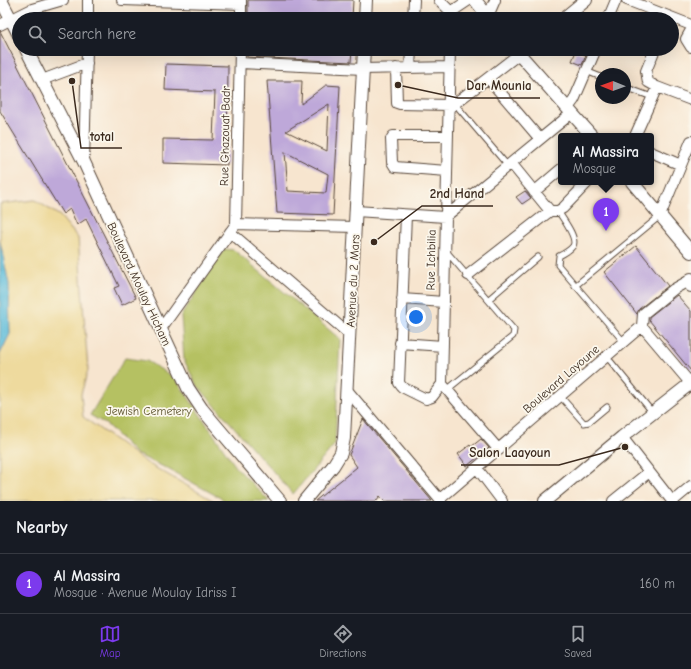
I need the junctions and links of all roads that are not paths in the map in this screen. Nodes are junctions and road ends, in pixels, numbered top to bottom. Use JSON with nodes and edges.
{"nodes":[{"id":1,"x":1,"y":0,"type":"edge"},
{"id":2,"x":63,"y":0,"type":"edge"},
{"id":3,"x":88,"y":0,"type":"edge"},
{"id":4,"x":122,"y":0,"type":"edge"},
{"id":5,"x":366,"y":0,"type":"edge"},
{"id":6,"x":414,"y":0,"type":"edge"},
{"id":7,"x":439,"y":0,"type":"edge"},
{"id":8,"x":469,"y":0,"type":"edge"},
{"id":9,"x":475,"y":0,"type":"edge"},
{"id":10,"x":495,"y":0,"type":"edge"},
{"id":11,"x":586,"y":0,"type":"edge"},
{"id":12,"x":616,"y":0,"type":"edge"},
{"id":13,"x":627,"y":0,"type":"edge"},
{"id":14,"x":241,"y":2,"type":"edge"},
{"id":15,"x":26,"y":12,"type":"edge"},
{"id":16,"x":88,"y":12,"type":"edge"},
{"id":17,"x":365,"y":12,"type":"edge"},
{"id":18,"x":413,"y":12,"type":"edge"},
{"id":19,"x":448,"y":12,"type":"edge"},
{"id":20,"x":456,"y":12,"type":"edge"},
{"id":21,"x":485,"y":12,"type":"edge"},
{"id":22,"x":491,"y":12,"type":"edge"},
{"id":23,"x":571,"y":12,"type":"edge"},
{"id":24,"x":611,"y":12,"type":"edge"},
{"id":25,"x":654,"y":12,"type":"edge"},
{"id":26,"x":11,"y":19,"type":"joint"},
{"id":27,"x":679,"y":21,"type":"edge"},
{"id":28,"x":691,"y":25,"type":"edge"},
{"id":29,"x":0,"y":26,"type":"edge"},
{"id":30,"x":691,"y":30,"type":"edge"},
{"id":31,"x":691,"y":47,"type":"edge"},
{"id":32,"x":30,"y":56,"type":"edge"},
{"id":33,"x":87,"y":56,"type":"edge"},
{"id":34,"x":240,"y":56,"type":"edge"},
{"id":35,"x":364,"y":56,"type":"edge"},
{"id":36,"x":411,"y":56,"type":"edge"},
{"id":37,"x":450,"y":56,"type":"edge"},
{"id":38,"x":514,"y":56,"type":"edge"},
{"id":39,"x":524,"y":56,"type":"edge"},
{"id":40,"x":593,"y":56,"type":"edge"},
{"id":41,"x":653,"y":56,"type":"edge"},
{"id":42,"x":87,"y":63,"type":"junction"},
{"id":43,"x":240,"y":64,"type":"junction"},
{"id":44,"x":450,"y":67,"type":"junction"},
{"id":45,"x":363,"y":68,"type":"junction"},
{"id":46,"x":396,"y":68,"type":"junction"},
{"id":47,"x":410,"y":68,"type":"junction"},
{"id":48,"x":586,"y":72,"type":"junction"},
{"id":49,"x":595,"y":75,"type":"edge"},
{"id":50,"x":488,"y":78,"type":"junction"},
{"id":51,"x":42,"y":80,"type":"junction"},
{"id":52,"x":657,"y":87,"type":"junction"},
{"id":53,"x":631,"y":88,"type":"edge"},
{"id":54,"x":652,"y":97,"type":"junction"},
{"id":55,"x":691,"y":100,"type":"edge"},
{"id":56,"x":451,"y":106,"type":"junction"},
{"id":57,"x":570,"y":111,"type":"junction"},
{"id":58,"x":589,"y":133,"type":"edge"},
{"id":59,"x":636,"y":133,"type":"edge"},
{"id":60,"x":448,"y":136,"type":"junction"},
{"id":61,"x":540,"y":139,"type":"junction"},
{"id":62,"x":691,"y":140,"type":"edge"},
{"id":63,"x":654,"y":153,"type":"edge"},
{"id":64,"x":84,"y":162,"type":"junction"},
{"id":65,"x":509,"y":165,"type":"junction"},
{"id":66,"x":681,"y":165,"type":"junction"},
{"id":67,"x":447,"y":171,"type":"junction"},
{"id":68,"x":558,"y":172,"type":"edge"},
{"id":69,"x":582,"y":185,"type":"edge"},
{"id":70,"x":634,"y":185,"type":"edge"},
{"id":71,"x":534,"y":192,"type":"junction"},
{"id":72,"x":554,"y":211,"type":"junction"},
{"id":73,"x":356,"y":212,"type":"junction"},
{"id":74,"x":406,"y":215,"type":"junction"},
{"id":75,"x":660,"y":216,"type":"junction"},
{"id":76,"x":445,"y":217,"type":"junction"},
{"id":77,"x":355,"y":227,"type":"junction"},
{"id":78,"x":233,"y":228,"type":"junction"},
{"id":79,"x":445,"y":250,"type":"junction"},
{"id":80,"x":691,"y":252,"type":"edge"},
{"id":81,"x":538,"y":258,"type":"dead end"},
{"id":82,"x":468,"y":276,"type":"junction"},
{"id":83,"x":691,"y":282,"type":"edge"},
{"id":84,"x":575,"y":286,"type":"junction"},
{"id":85,"x":402,"y":299,"type":"junction"},
{"id":86,"x":488,"y":299,"type":"junction"},
{"id":87,"x":444,"y":302,"type":"junction"},
{"id":88,"x":642,"y":326,"type":"junction"},
{"id":89,"x":160,"y":330,"type":"junction"},
{"id":90,"x":350,"y":335,"type":"junction"},
{"id":91,"x":624,"y":342,"type":"junction"},
{"id":92,"x":400,"y":343,"type":"junction"},
{"id":93,"x":443,"y":346,"type":"junction"},
{"id":94,"x":607,"y":358,"type":"junction"},
{"id":95,"x":691,"y":383,"type":"edge"},
{"id":96,"x":445,"y":387,"type":"junction"},
{"id":97,"x":347,"y":390,"type":"junction"},
{"id":98,"x":561,"y":397,"type":"junction"},
{"id":99,"x":607,"y":407,"type":"dead end"},
{"id":100,"x":653,"y":413,"type":"junction"},
{"id":101,"x":622,"y":437,"type":"junction"},
{"id":102,"x":499,"y":450,"type":"junction"},
{"id":103,"x":477,"y":468,"type":"junction"},
{"id":104,"x":649,"y":472,"type":"junction"},
{"id":105,"x":691,"y":486,"type":"edge"},
{"id":106,"x":441,"y":500,"type":"edge"},
{"id":107,"x":280,"y":501,"type":"edge"},
{"id":108,"x":304,"y":501,"type":"edge"},
{"id":109,"x":502,"y":501,"type":"edge"},
{"id":110,"x":545,"y":501,"type":"edge"},
{"id":111,"x":613,"y":501,"type":"edge"},
{"id":112,"x":672,"y":501,"type":"edge"}],
"edges":[{"from":1,"to":26,"type":"street"},
{"from":2,"to":15,"type":"street"},
{"from":3,"to":16,"type":"street"},
{"from":4,"to":14,"type":"street"},
{"from":5,"to":17,"type":"street"},
{"from":6,"to":18,"type":"street"},
{"from":7,"to":19,"type":"street"},
{"from":8,"to":20,"type":"street"},
{"from":9,"to":21,"type":"street"},
{"from":10,"to":22,"type":"street"},
{"from":11,"to":23,"type":"street"},
{"from":12,"to":24,"type":"street"},
{"from":13,"to":25,"type":"street"},
{"from":26,"to":29,"type":"street"},
{"from":27,"to":28,"type":"street"},
{"from":30,"to":31,"type":"street"},
{"from":32,"to":51,"type":"street","name":"Boulevard Moulay Hicham"},
{"from":33,"to":42,"type":"street"},
{"from":34,"to":43,"type":"street","name":"Rue Ghazouat Badr"},
{"from":35,"to":45,"type":"street","name":"Avenue du 2 Mars"},
{"from":36,"to":47,"type":"street"},
{"from":37,"to":44,"type":"street","name":"Rue Ichbilia"},
{"from":38,"to":50,"type":"street"},
{"from":39,"to":57,"type":"street"},
{"from":40,"to":48,"type":"street"},
{"from":41,"to":52,"type":"street"},
{"from":42,"to":51,"type":"street"},
{"from":42,"to":64,"type":"street"},
{"from":43,"to":45,"type":"street"},
{"from":43,"to":78,"type":"street","name":"Rue Ghazouat Badr"},
{"from":44,"to":47,"type":"street"},
{"from":44,"to":56,"type":"street","name":"Rue Ichbilia"},
{"from":45,"to":46,"type":"street"},
{"from":45,"to":73,"type":"street","name":"Avenue du 2 Mars"},
{"from":46,"to":47,"type":"street"},
{"from":46,"to":56,"type":"street"},
{"from":48,"to":49,"type":"lane"},
{"from":48,"to":57,"type":"street"},
{"from":50,"to":56,"type":"street"},
{"from":50,"to":61,"type":"street"},
{"from":51,"to":64,"type":"street","name":"Boulevard Moulay Hicham"},
{"from":52,"to":54,"type":"street"},
{"from":52,"to":55,"type":"street"},
{"from":53,"to":54,"type":"lane"},
{"from":54,"to":59,"type":"street"},
{"from":56,"to":60,"type":"street","name":"Rue Ichbilia"},
{"from":56,"to":65,"type":"lane"},
{"from":57,"to":58,"type":"street"},
{"from":57,"to":61,"type":"street"},
{"from":60,"to":67,"type":"street","name":"Rue Ichbilia"},
{"from":60,"to":67,"type":"street"},
{"from":61,"to":65,"type":"street"},
{"from":62,"to":66,"type":"street"},
{"from":63,"to":66,"type":"street"},
{"from":64,"to":89,"type":"street","name":"Boulevard Moulay Hicham"},
{"from":65,"to":71,"type":"street"},
{"from":65,"to":76,"type":"street"},
{"from":66,"to":75,"type":"street"},
{"from":67,"to":76,"type":"street","name":"Rue Ichbilia"},
{"from":68,"to":71,"type":"street"},
{"from":69,"to":72,"type":"street"},
{"from":70,"to":75,"type":"street"},
{"from":71,"to":72,"type":"street"},
{"from":72,"to":82,"type":"street"},
{"from":72,"to":84,"type":"lane"},
{"from":73,"to":74,"type":"street"},
{"from":73,"to":77,"type":"street","name":"Avenue du 2 Mars"},
{"from":74,"to":76,"type":"street"},
{"from":74,"to":85,"type":"street"},
{"from":75,"to":80,"type":"street"},
{"from":75,"to":84,"type":"lane"},
{"from":76,"to":79,"type":"street","name":"Rue Ichbilia"},
{"from":77,"to":78,"type":"street"},
{"from":77,"to":90,"type":"street","name":"Avenue du 2 Mars"},
{"from":78,"to":89,"type":"street"},
{"from":78,"to":90,"type":"street"},
{"from":79,"to":82,"type":"lane"},
{"from":79,"to":87,"type":"street","name":"Rue Ichbilia"},
{"from":81,"to":86,"type":"lane"},
{"from":82,"to":86,"type":"lane"},
{"from":83,"to":88,"type":"street"},
{"from":84,"to":91,"type":"lane"},
{"from":85,"to":87,"type":"street"},
{"from":85,"to":92,"type":"street"},
{"from":86,"to":96,"type":"lane"},
{"from":87,"to":93,"type":"street","name":"Rue Ichbilia"},
{"from":88,"to":91,"type":"street","name":"Boulevard Layoune"},
{"from":88,"to":95,"type":"street"},
{"from":89,"to":107,"type":"street","name":"Boulevard Moulay Hicham"},
{"from":90,"to":97,"type":"street","name":"Avenue du 2 Mars"},
{"from":91,"to":94,"type":"street","name":"Boulevard Layoune"},
{"from":92,"to":93,"type":"street"},
{"from":92,"to":96,"type":"street"},
{"from":93,"to":96,"type":"street","name":"Rue Ichbilia"},
{"from":94,"to":98,"type":"street","name":"Boulevard Layoune"},
{"from":94,"to":100,"type":"lane"},
{"from":95,"to":100,"type":"street"},
{"from":96,"to":102,"type":"street"},
{"from":97,"to":106,"type":"street"},
{"from":97,"to":108,"type":"street","name":"Avenue du 2 Mars"},
{"from":98,"to":99,"type":"lane"},
{"from":98,"to":102,"type":"street","name":"Boulevard Layoune"},
{"from":100,"to":101,"type":"street"},
{"from":101,"to":104,"type":"street"},
{"from":101,"to":110,"type":"street"},
{"from":102,"to":103,"type":"street","name":"Boulevard Layoune"},
{"from":103,"to":106,"type":"street","name":"Boulevard Layoune"},
{"from":103,"to":109,"type":"street"},
{"from":104,"to":111,"type":"street"},
{"from":104,"to":112,"type":"street"},
{"from":105,"to":112,"type":"street"}]}
